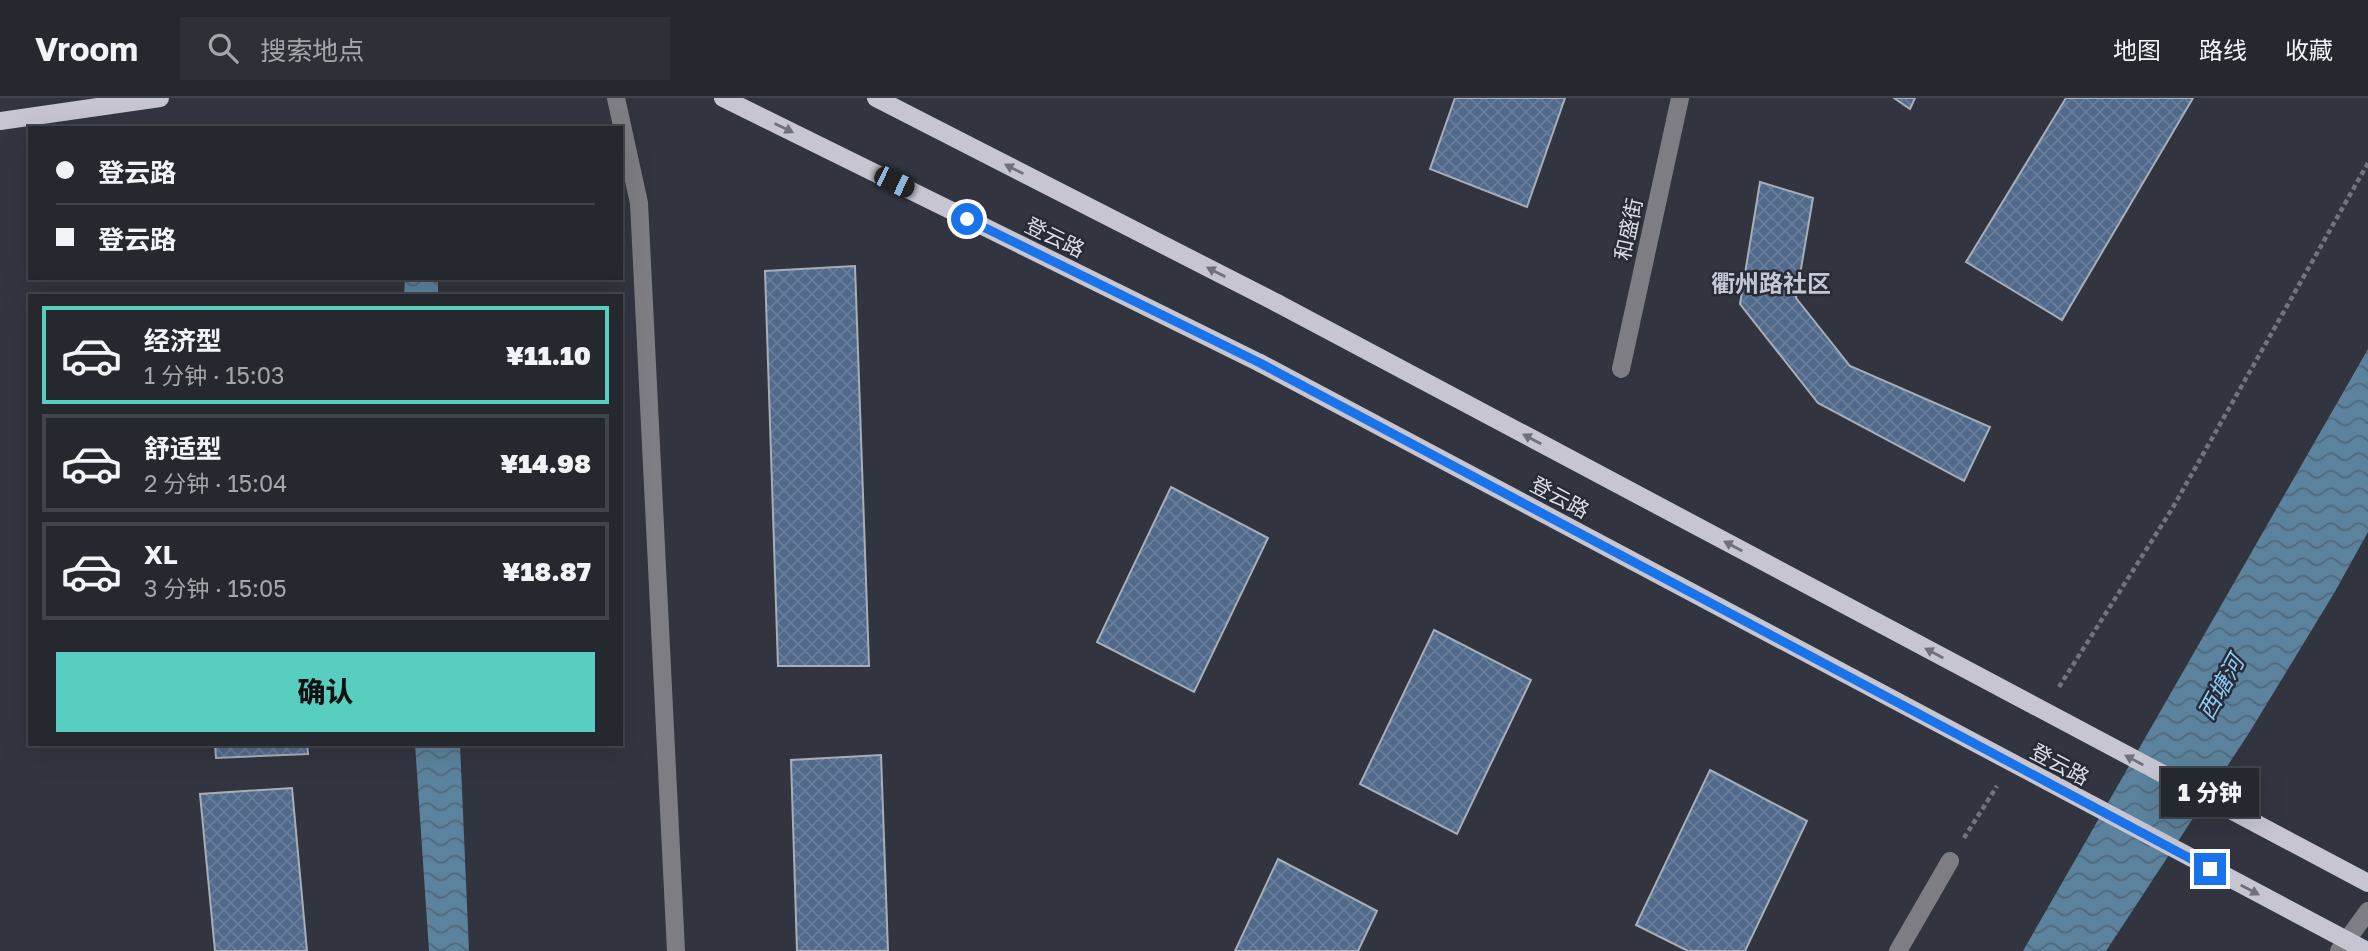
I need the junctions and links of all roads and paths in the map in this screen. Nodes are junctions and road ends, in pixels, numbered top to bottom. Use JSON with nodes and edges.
{"nodes":[{"id":1,"x":160,"y":98,"type":"edge"},
{"id":2,"x":616,"y":98,"type":"edge"},
{"id":3,"x":723,"y":98,"type":"edge"},
{"id":4,"x":876,"y":98,"type":"edge"},
{"id":5,"x":1680,"y":98,"type":"edge"},
{"id":6,"x":0,"y":121,"type":"edge"},
{"id":7,"x":622,"y":126,"type":"edge"},
{"id":8,"x":623,"y":130,"type":"edge"},
{"id":9,"x":2368,"y":163,"type":"edge"},
{"id":10,"x":1621,"y":369,"type":"dead end"},
{"id":11,"x":2052,"y":698,"type":"dead end"},
{"id":12,"x":2001,"y":779,"type":"dead end"},
{"id":13,"x":1950,"y":861,"type":"joint"},
{"id":14,"x":2368,"y":883,"type":"edge"},
{"id":15,"x":2368,"y":911,"type":"edge"},
{"id":16,"x":676,"y":951,"type":"edge"},
{"id":17,"x":1898,"y":951,"type":"edge"},
{"id":18,"x":2339,"y":951,"type":"edge"},
{"id":19,"x":2367,"y":951,"type":"edge"}],
"edges":[{"from":1,"to":6,"type":"main road"},
{"from":2,"to":7,"type":"street"},
{"from":3,"to":19,"type":"main road","name":"登云路","one_way":true,"bridge":true},
{"from":14,"to":4,"type":"main road","name":"登云路","one_way":true,"bridge":true},
{"from":5,"to":10,"type":"street","name":"和盛街"},
{"from":8,"to":16,"type":"street"},
{"from":9,"to":11,"type":"path"},
{"from":12,"to":13,"type":"path"},
{"from":13,"to":17,"type":"street"},
{"from":15,"to":18,"type":"street"}]}
